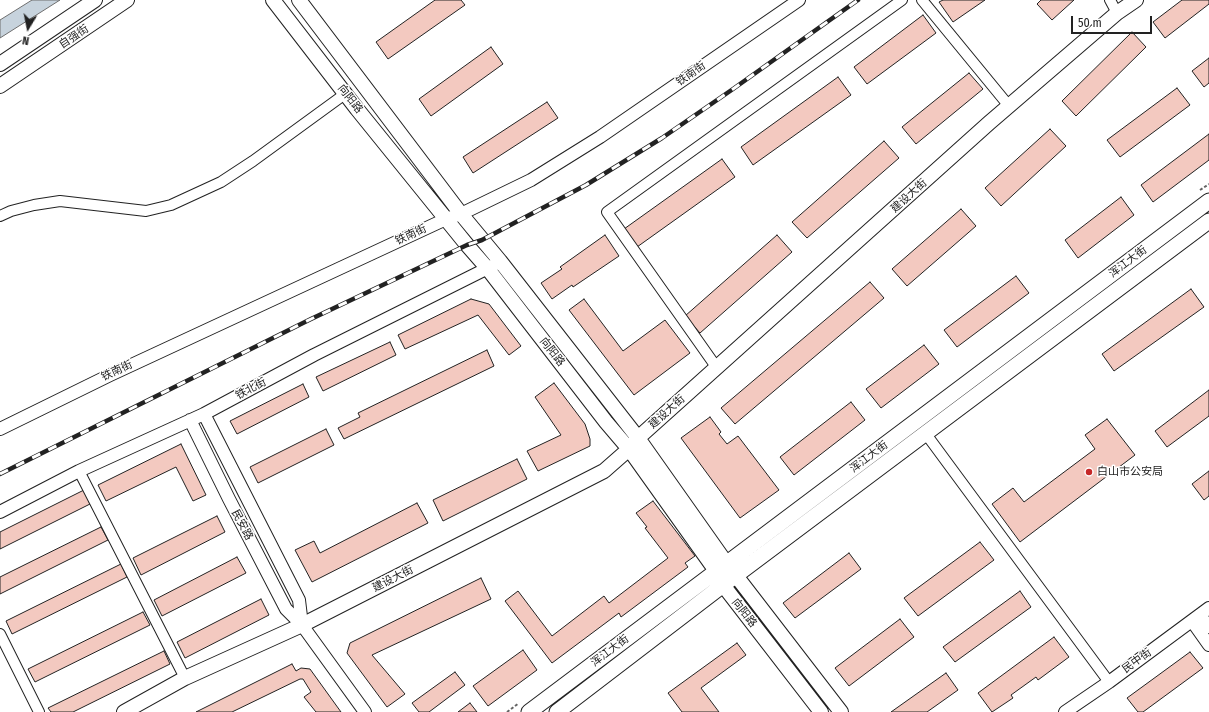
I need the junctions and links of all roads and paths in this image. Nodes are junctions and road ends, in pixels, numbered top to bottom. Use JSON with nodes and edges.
{"nodes":[{"id":1,"x":95,"y":0,"type":"edge"},
{"id":2,"x":127,"y":0,"type":"edge"},
{"id":3,"x":273,"y":0,"type":"edge"},
{"id":4,"x":299,"y":0,"type":"edge"},
{"id":5,"x":799,"y":0,"type":"edge"},
{"id":6,"x":902,"y":0,"type":"edge"},
{"id":7,"x":922,"y":0,"type":"edge"},
{"id":8,"x":1110,"y":0,"type":"edge"},
{"id":9,"x":1136,"y":0,"type":"edge"},
{"id":10,"x":1117,"y":13,"type":"junction"},
{"id":11,"x":0,"y":64,"type":"edge"},
{"id":12,"x":0,"y":86,"type":"edge"},
{"id":13,"x":345,"y":94,"type":"junction"},
{"id":14,"x":1009,"y":106,"type":"junction"},
{"id":15,"x":1209,"y":201,"type":"edge"},
{"id":16,"x":460,"y":214,"type":"junction"},
{"id":17,"x":0,"y":216,"type":"edge"},
{"id":18,"x":446,"y":219,"type":"junction"},
{"id":19,"x":1209,"y":221,"type":"edge"},
{"id":20,"x":494,"y":265,"type":"junction"},
{"id":21,"x":717,"y":368,"type":"junction"},
{"id":22,"x":204,"y":414,"type":"junction"},
{"id":23,"x":190,"y":420,"type":"junction"},
{"id":24,"x":0,"y":429,"type":"edge"},
{"id":25,"x":926,"y":434,"type":"junction"},
{"id":26,"x":638,"y":438,"type":"junction"},
{"id":27,"x":629,"y":449,"type":"junction"},
{"id":28,"x":79,"y":471,"type":"junction"},
{"id":29,"x":0,"y":512,"type":"edge"},
{"id":30,"x":721,"y":568,"type":"junction"},
{"id":31,"x":736,"y":576,"type":"junction"},
{"id":32,"x":723,"y":585,"type":"junction"},
{"id":33,"x":1200,"y":615,"type":"edge"},
{"id":34,"x":302,"y":625,"type":"junction"},
{"id":35,"x":1209,"y":627,"type":"edge"},
{"id":36,"x":0,"y":634,"type":"edge"},
{"id":37,"x":1209,"y":645,"type":"edge"},
{"id":38,"x":4,"y":652,"type":"edge"},
{"id":39,"x":184,"y":678,"type":"junction"},
{"id":40,"x":1109,"y":682,"type":"junction"},
{"id":41,"x":39,"y":712,"type":"edge"},
{"id":42,"x":124,"y":712,"type":"edge"},
{"id":43,"x":365,"y":712,"type":"edge"},
{"id":44,"x":529,"y":712,"type":"edge"},
{"id":45,"x":557,"y":712,"type":"edge"},
{"id":46,"x":820,"y":712,"type":"edge"},
{"id":47,"x":841,"y":712,"type":"edge"},
{"id":48,"x":1065,"y":712,"type":"edge"}],
"edges":[{"from":1,"to":11,"type":"main road","name":"自强街"},
{"from":2,"to":12,"type":"main road","name":"自强街"},
{"from":3,"to":13,"type":"main road","name":"向阳路"},
{"from":4,"to":16,"type":"main road","name":"向阳路"},
{"from":5,"to":16,"type":"street","name":"铁南街"},
{"from":6,"to":21,"type":"street"},
{"from":7,"to":14,"type":"street"},
{"from":8,"to":10,"type":"street"},
{"from":9,"to":10,"type":"main road","name":"建设大街"},
{"from":10,"to":14,"type":"main road","name":"建设大街"},
{"from":13,"to":17,"type":"street"},
{"from":13,"to":18,"type":"main road","name":"向阳路"},
{"from":14,"to":21,"type":"main road","name":"建设大街"},
{"from":15,"to":30,"type":"main road","name":"浑江大街"},
{"from":16,"to":18,"type":"street","name":"铁南街"},
{"from":16,"to":20,"type":"main road","name":"向阳路"},
{"from":18,"to":20,"type":"main road","name":"向阳路"},
{"from":18,"to":24,"type":"street","name":"铁南街"},
{"from":19,"to":25,"type":"main road","name":"浑江大街"},
{"from":20,"to":22,"type":"street","name":"铁北街"},
{"from":20,"to":26,"type":"main road","name":"向阳路"},
{"from":20,"to":27,"type":"main road","name":"向阳路"},
{"from":21,"to":26,"type":"main road","name":"建设大街"},
{"from":22,"to":23,"type":"street","name":"铁北街"},
{"from":22,"to":34,"type":"street","name":"民安路"},
{"from":23,"to":28,"type":"street","name":"铁北街"},
{"from":23,"to":34,"type":"street","name":"民安路"},
{"from":25,"to":31,"type":"main road","name":"浑江大街"},
{"from":25,"to":40,"type":"street"},
{"from":26,"to":27,"type":"main road","name":"建设大街"},
{"from":26,"to":30,"type":"main road","name":"向阳路"},
{"from":27,"to":30,"type":"main road","name":"向阳路"},
{"from":27,"to":34,"type":"main road","name":"建设大街"},
{"from":28,"to":29,"type":"street","name":"铁北街"},
{"from":28,"to":39,"type":"street"},
{"from":30,"to":31,"type":"main road","name":"向阳路"},
{"from":30,"to":32,"type":"main road","name":"向阳路"},
{"from":30,"to":44,"type":"main road","name":"浑江大街"},
{"from":31,"to":32,"type":"main road","name":"浑江大街"},
{"from":31,"to":47,"type":"main road","name":"向阳路"},
{"from":32,"to":45,"type":"main road","name":"浑江大街"},
{"from":32,"to":46,"type":"main road","name":"向阳路"},
{"from":33,"to":35,"type":"street"},
{"from":33,"to":37,"type":"street"},
{"from":33,"to":40,"type":"street","name":"民中街"},
{"from":34,"to":39,"type":"main road","name":"建设大街"},
{"from":34,"to":43,"type":"street","name":"民安路"},
{"from":36,"to":38,"type":"street"},
{"from":38,"to":41,"type":"street"},
{"from":39,"to":42,"type":"main road","name":"建设大街"},
{"from":40,"to":48,"type":"street","name":"民中街"}]}
